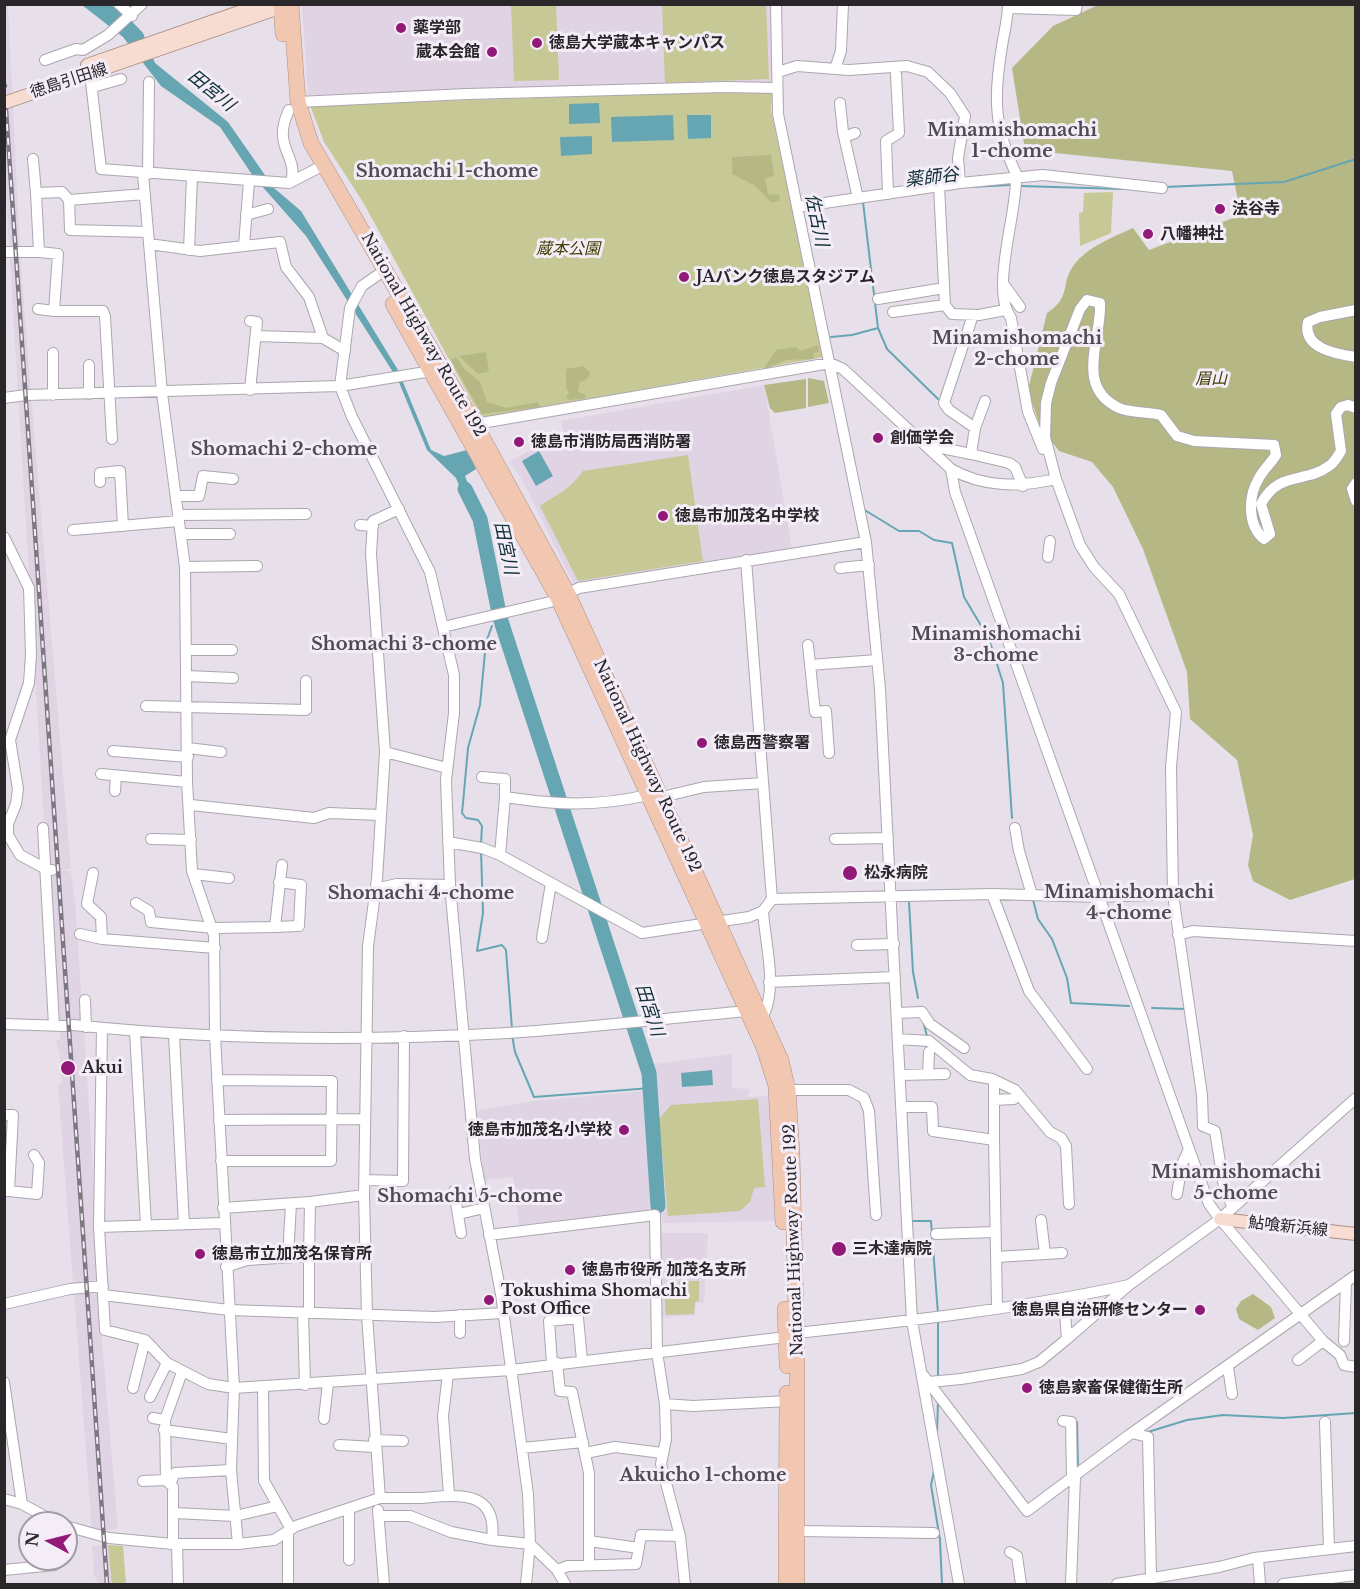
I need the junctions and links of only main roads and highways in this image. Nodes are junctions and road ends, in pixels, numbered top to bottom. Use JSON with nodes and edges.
{"nodes":[{"id":1,"x":262,"y":4,"type":"edge"},
{"id":2,"x":286,"y":5,"type":"edge"},
{"id":3,"x":160,"y":46,"type":"junction"},
{"id":4,"x":129,"y":56,"type":"junction"},
{"id":5,"x":4,"y":94,"type":"edge"},
{"id":6,"x":4,"y":103,"type":"edge"},
{"id":7,"x":381,"y":273,"type":"junction"},
{"id":8,"x":469,"y":425,"type":"junction"},
{"id":9,"x":713,"y":922,"type":"junction"},
{"id":10,"x":1220,"y":1219,"type":"road end"},
{"id":11,"x":1356,"y":1234,"type":"edge"},
{"id":12,"x":791,"y":1335,"type":"junction"},
{"id":13,"x":786,"y":1584,"type":"edge"},
{"id":14,"x":797,"y":1584,"type":"edge"}],
"edges":[{"from":1,"to":3,"type":"main road"},
{"from":2,"to":3,"type":"main road"},
{"from":2,"to":7,"type":"highway","name":"National Highway Route 192"},
{"from":3,"to":4,"type":"main road"},
{"from":4,"to":5,"type":"main road"},
{"from":4,"to":6,"type":"main road","name":"徳島引田線"},
{"from":7,"to":8,"type":"highway","name":"National Highway Route 192"},
{"from":7,"to":8,"type":"highway","name":"National Highway Route 192"},
{"from":8,"to":9,"type":"highway","name":"National Highway Route 192"},
{"from":9,"to":12,"type":"highway","name":"National Highway Route 192"},
{"from":9,"to":12,"type":"highway","name":"National Highway Route 192"},
{"from":10,"to":11,"type":"main road","name":"鮎喰新浜線"},
{"from":12,"to":13,"type":"highway","name":"National Highway Route 192"},
{"from":12,"to":14,"type":"highway","name":"National Highway Route 192"}]}
